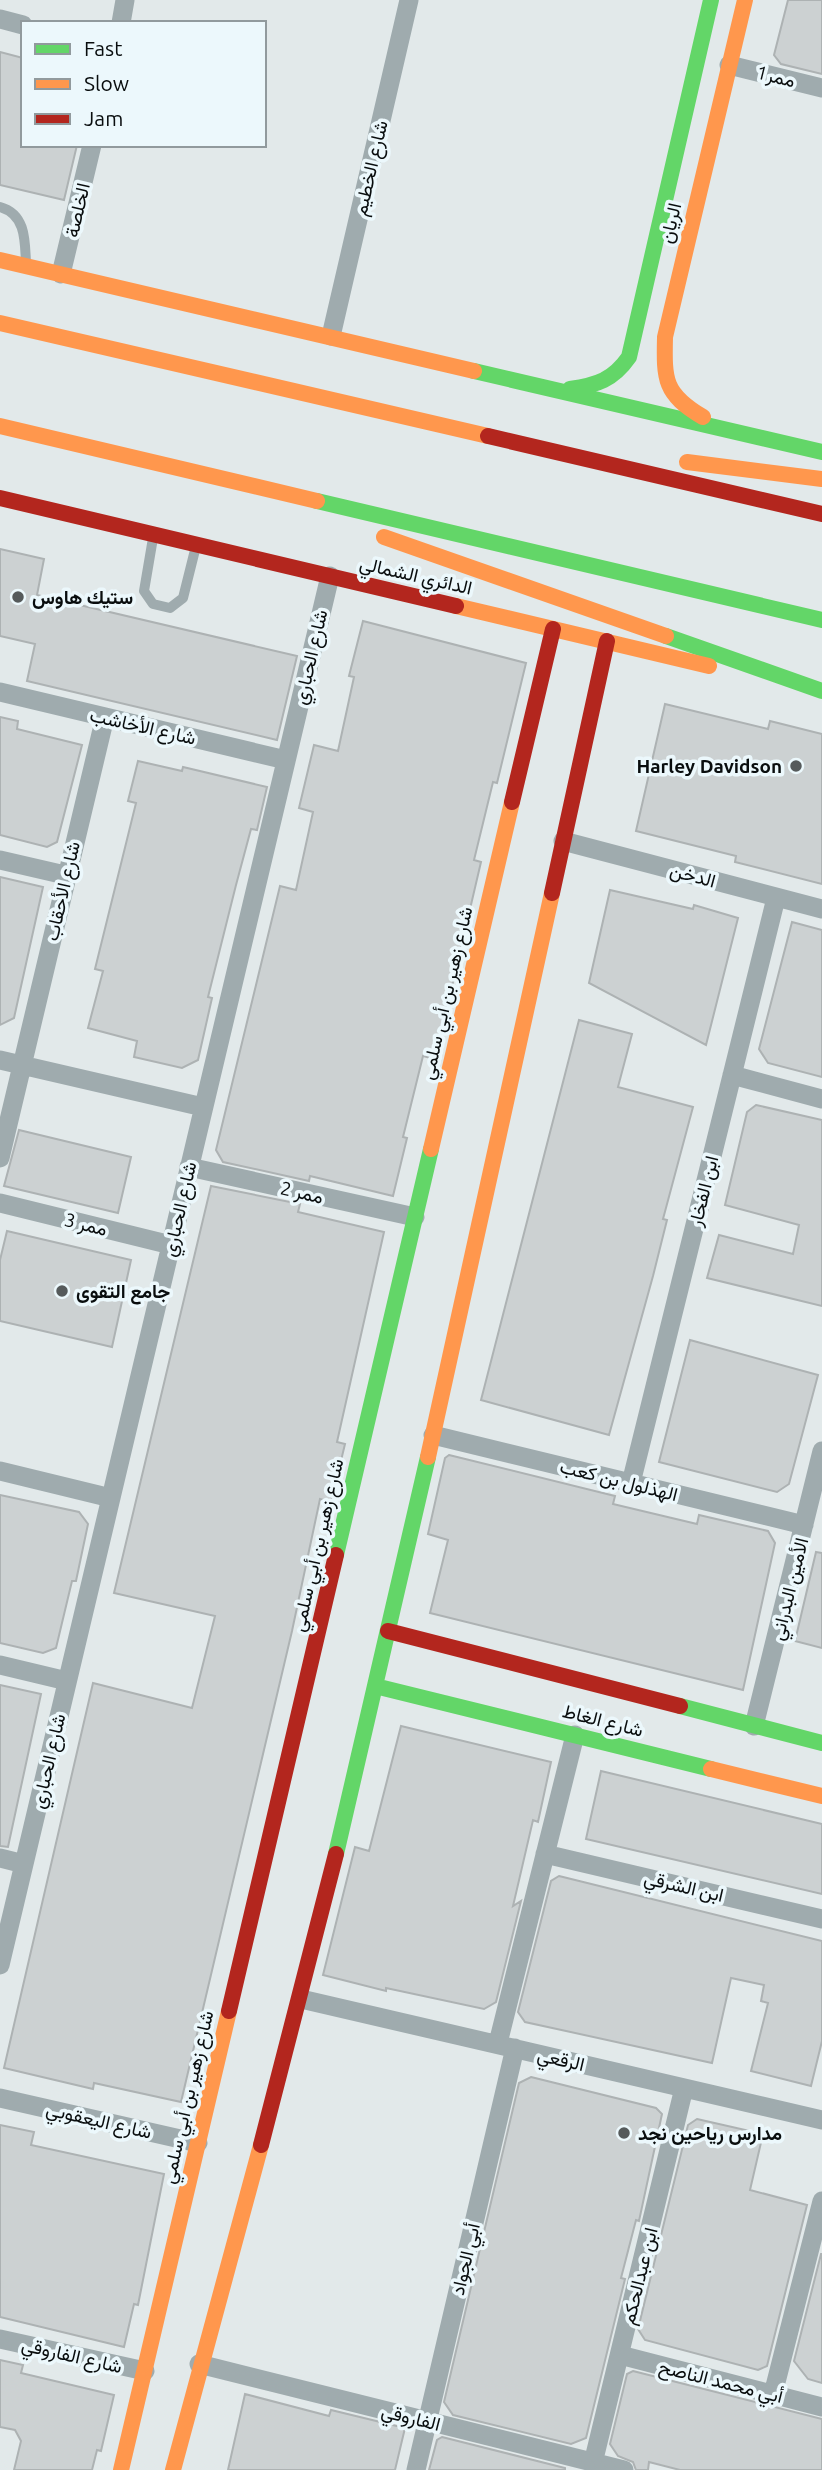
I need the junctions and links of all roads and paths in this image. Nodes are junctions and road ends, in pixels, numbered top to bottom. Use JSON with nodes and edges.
{"nodes":[{"id":1,"x":125,"y":0,"type":"edge"},
{"id":2,"x":409,"y":0,"type":"edge"},
{"id":3,"x":711,"y":0,"type":"edge"},
{"id":4,"x":745,"y":0,"type":"edge"},
{"id":5,"x":0,"y":19,"type":"edge"},
{"id":6,"x":121,"y":21,"type":"edge"},
{"id":7,"x":21,"y":24,"type":"edge"},
{"id":8,"x":729,"y":65,"type":"junction"},
{"id":9,"x":822,"y":88,"type":"edge"},
{"id":10,"x":92,"y":147,"type":"edge"},
{"id":11,"x":0,"y":206,"type":"edge"},
{"id":12,"x":0,"y":260,"type":"edge"},
{"id":13,"x":26,"y":266,"type":"junction"},
{"id":14,"x":61,"y":274,"type":"junction"},
{"id":15,"x":0,"y":323,"type":"edge"},
{"id":16,"x":331,"y":336,"type":"junction"},
{"id":17,"x":648,"y":353,"type":"junction"},
{"id":18,"x":557,"y":391,"type":"junction"},
{"id":19,"x":0,"y":426,"type":"edge"},
{"id":20,"x":724,"y":428,"type":"junction"},
{"id":21,"x":490,"y":436,"type":"junction"},
{"id":22,"x":822,"y":452,"type":"edge"},
{"id":23,"x":212,"y":477,"type":"junction"},
{"id":24,"x":822,"y":479,"type":"edge"},
{"id":25,"x":0,"y":498,"type":"edge"},
{"id":26,"x":822,"y":514,"type":"edge"},
{"id":27,"x":154,"y":534,"type":"junction"},
{"id":28,"x":196,"y":544,"type":"junction"},
{"id":29,"x":330,"y":576,"type":"junction"},
{"id":30,"x":822,"y":620,"type":"edge"},
{"id":31,"x":553,"y":629,"type":"junction"},
{"id":32,"x":607,"y":641,"type":"junction"},
{"id":33,"x":0,"y":692,"type":"edge"},
{"id":34,"x":822,"y":692,"type":"edge"},
{"id":35,"x":105,"y":717,"type":"junction"},
{"id":36,"x":286,"y":760,"type":"junction"},
{"id":37,"x":563,"y":841,"type":"junction"},
{"id":38,"x":0,"y":860,"type":"edge"},
{"id":39,"x":65,"y":875,"type":"junction"},
{"id":40,"x":776,"y":898,"type":"junction"},
{"id":41,"x":822,"y":909,"type":"edge"},
{"id":42,"x":0,"y":1060,"type":"edge"},
{"id":43,"x":22,"y":1066,"type":"junction"},
{"id":44,"x":732,"y":1075,"type":"junction"},
{"id":45,"x":7,"y":1097,"type":"edge"},
{"id":46,"x":822,"y":1099,"type":"edge"},
{"id":47,"x":204,"y":1107,"type":"junction"},
{"id":48,"x":0,"y":1158,"type":"edge"},
{"id":49,"x":189,"y":1167,"type":"junction"},
{"id":50,"x":0,"y":1203,"type":"edge"},
{"id":51,"x":415,"y":1217,"type":"junction"},
{"id":52,"x":171,"y":1245,"type":"junction"},
{"id":53,"x":433,"y":1435,"type":"junction"},
{"id":54,"x":822,"y":1451,"type":"edge"},
{"id":55,"x":0,"y":1471,"type":"edge"},
{"id":56,"x":631,"y":1483,"type":"junction"},
{"id":57,"x":111,"y":1498,"type":"junction"},
{"id":58,"x":804,"y":1525,"type":"junction"},
{"id":59,"x":388,"y":1631,"type":"junction"},
{"id":60,"x":0,"y":1665,"type":"edge"},
{"id":61,"x":68,"y":1681,"type":"junction"},
{"id":62,"x":375,"y":1686,"type":"junction"},
{"id":63,"x":754,"y":1726,"type":"junction"},
{"id":64,"x":575,"y":1735,"type":"junction"},
{"id":65,"x":822,"y":1743,"type":"edge"},
{"id":66,"x":822,"y":1796,"type":"edge"},
{"id":67,"x":545,"y":1854,"type":"junction"},
{"id":68,"x":0,"y":1858,"type":"edge"},
{"id":69,"x":24,"y":1864,"type":"junction"},
{"id":70,"x":822,"y":1919,"type":"edge"},
{"id":71,"x":0,"y":1965,"type":"edge"},
{"id":72,"x":300,"y":1999,"type":"junction"},
{"id":73,"x":507,"y":2046,"type":"junction"},
{"id":74,"x":684,"y":2088,"type":"junction"},
{"id":75,"x":0,"y":2098,"type":"edge"},
{"id":76,"x":822,"y":2120,"type":"edge"},
{"id":77,"x":198,"y":2143,"type":"junction"},
{"id":78,"x":822,"y":2201,"type":"edge"},
{"id":79,"x":0,"y":2339,"type":"edge"},
{"id":80,"x":620,"y":2355,"type":"junction"},
{"id":81,"x":199,"y":2364,"type":"junction"},
{"id":82,"x":145,"y":2371,"type":"junction"},
{"id":83,"x":773,"y":2394,"type":"junction"},
{"id":84,"x":822,"y":2407,"type":"edge"},
{"id":85,"x":427,"y":2421,"type":"junction"},
{"id":86,"x":593,"y":2463,"type":"junction"},
{"id":87,"x":121,"y":2470,"type":"edge"},
{"id":88,"x":173,"y":2470,"type":"edge"},
{"id":89,"x":416,"y":2470,"type":"edge"},
{"id":90,"x":624,"y":2470,"type":"edge"}],
"edges":[{"from":1,"to":6,"type":"street"},
{"from":2,"to":16,"type":"street","name":"شارع الخطيم"},
{"from":3,"to":17,"type":"main road","name":"الريان"},
{"from":4,"to":8,"type":"main road","name":"الريان"},
{"from":5,"to":7,"type":"street"},
{"from":8,"to":9,"type":"street","name":"ممر1"},
{"from":8,"to":17,"type":"main road","name":"الريان"},
{"from":10,"to":14,"type":"street","name":"الخلصة"},
{"from":11,"to":13,"type":"lane"},
{"from":12,"to":13,"type":"main road"},
{"from":13,"to":14,"type":"main road"},
{"from":14,"to":16,"type":"main road"},
{"from":15,"to":21,"type":"main road"},
{"from":16,"to":18,"type":"main road"},
{"from":17,"to":18,"type":"main road","name":"الريان"},
{"from":17,"to":20,"type":"main road","name":"الريان"},
{"from":18,"to":20,"type":"main road"},
{"from":19,"to":23,"type":"main road"},
{"from":20,"to":22,"type":"main road"},
{"from":21,"to":24,"type":"main road"},
{"from":21,"to":26,"type":"main road"},
{"from":23,"to":30,"type":"main road"},
{"from":23,"to":34,"type":"main road"},
{"from":25,"to":27,"type":"main road","name":"الدائري الشمالي"},
{"from":27,"to":28,"type":"main road","name":"الدائري الشمالي"},
{"from":27,"to":28,"type":"lane"},
{"from":28,"to":29,"type":"main road","name":"الدائري الشمالي"},
{"from":29,"to":31,"type":"main road","name":"الدائري الشمالي"},
{"from":29,"to":36,"type":"street","name":"شارع الحباري"},
{"from":31,"to":32,"type":"main road","name":"الدائري الشمالي"},
{"from":31,"to":51,"type":"main road","name":"شارع زهير بن أبي سلمي"},
{"from":32,"to":34,"type":"main road","name":"الدائري الشمالي"},
{"from":32,"to":37,"type":"main road"},
{"from":33,"to":35,"type":"street","name":"شارع الأخاشب"},
{"from":35,"to":36,"type":"street","name":"شارع الأخاشب"},
{"from":35,"to":39,"type":"street","name":"شارع الأحقاب"},
{"from":36,"to":47,"type":"street","name":"شارع الحباري"},
{"from":37,"to":40,"type":"street","name":"الدخن"},
{"from":37,"to":53,"type":"main road"},
{"from":38,"to":39,"type":"street"},
{"from":39,"to":43,"type":"street","name":"شارع الأحقاب"},
{"from":40,"to":41,"type":"street","name":"الدخن"},
{"from":40,"to":44,"type":"street","name":"ابن الفخار"},
{"from":42,"to":43,"type":"street"},
{"from":43,"to":45,"type":"street","name":"شارع الأحقاب"},
{"from":43,"to":47,"type":"street"},
{"from":44,"to":46,"type":"street"},
{"from":44,"to":56,"type":"street","name":"ابن الفخار"},
{"from":45,"to":48,"type":"street","name":"شارع الأحقاب"},
{"from":47,"to":49,"type":"street","name":"شارع الحباري"},
{"from":49,"to":51,"type":"street","name":"ممر 2"},
{"from":49,"to":52,"type":"street","name":"شارع الحباري"},
{"from":50,"to":52,"type":"street","name":"ممر 3"},
{"from":51,"to":77,"type":"main road","name":"شارع زهير بن أبي سلمي"},
{"from":52,"to":57,"type":"street","name":"شارع الحباري"},
{"from":53,"to":56,"type":"street","name":"الهذلول بن كعب"},
{"from":53,"to":59,"type":"main road"},
{"from":54,"to":58,"type":"street","name":"الأمين البدراني"},
{"from":55,"to":57,"type":"street"},
{"from":56,"to":58,"type":"street","name":"الهذلول بن كعب"},
{"from":57,"to":61,"type":"street","name":"شارع الحباري"},
{"from":58,"to":63,"type":"street","name":"الأمين البدراني"},
{"from":59,"to":62,"type":"main road"},
{"from":59,"to":63,"type":"main road","name":"شارع الغاط"},
{"from":60,"to":61,"type":"street"},
{"from":61,"to":69,"type":"street","name":"شارع الحباري"},
{"from":62,"to":64,"type":"main road","name":"شارع الغاط"},
{"from":62,"to":72,"type":"main road"},
{"from":63,"to":65,"type":"main road","name":"شارع الغاط"},
{"from":64,"to":66,"type":"main road","name":"شارع الغاط"},
{"from":64,"to":67,"type":"street","name":"أبي الجواد"},
{"from":67,"to":70,"type":"street","name":"ابن الشرقي"},
{"from":67,"to":73,"type":"street","name":"أبي الجواد"},
{"from":68,"to":69,"type":"street"},
{"from":69,"to":71,"type":"street","name":"شارع الحباري"},
{"from":72,"to":73,"type":"street","name":"الرقعي"},
{"from":72,"to":81,"type":"main road"},
{"from":73,"to":74,"type":"street","name":"الرقعي"},
{"from":73,"to":85,"type":"street","name":"أبي الجواد"},
{"from":74,"to":76,"type":"street","name":"الرقعي"},
{"from":74,"to":80,"type":"street","name":"ابن عبدالحكم"},
{"from":75,"to":77,"type":"street","name":"شارع اليعقوبي"},
{"from":77,"to":82,"type":"main road","name":"شارع زهير بن أبي سلمي"},
{"from":78,"to":83,"type":"street"},
{"from":79,"to":82,"type":"street","name":"شارع الفاروقي"},
{"from":80,"to":83,"type":"street","name":"أبي محمد الناصح"},
{"from":80,"to":86,"type":"street","name":"ابن عبدالحكم"},
{"from":81,"to":85,"type":"street","name":"الفاروقي"},
{"from":81,"to":88,"type":"main road"},
{"from":82,"to":87,"type":"main road","name":"شارع زهير بن أبي سلمي"},
{"from":83,"to":84,"type":"street","name":"أبي محمد الناصح"},
{"from":85,"to":86,"type":"street","name":"الفاروقي"},
{"from":85,"to":89,"type":"street","name":"أبي الجواد"},
{"from":86,"to":90,"type":"street","name":"الفاروقي"}]}
